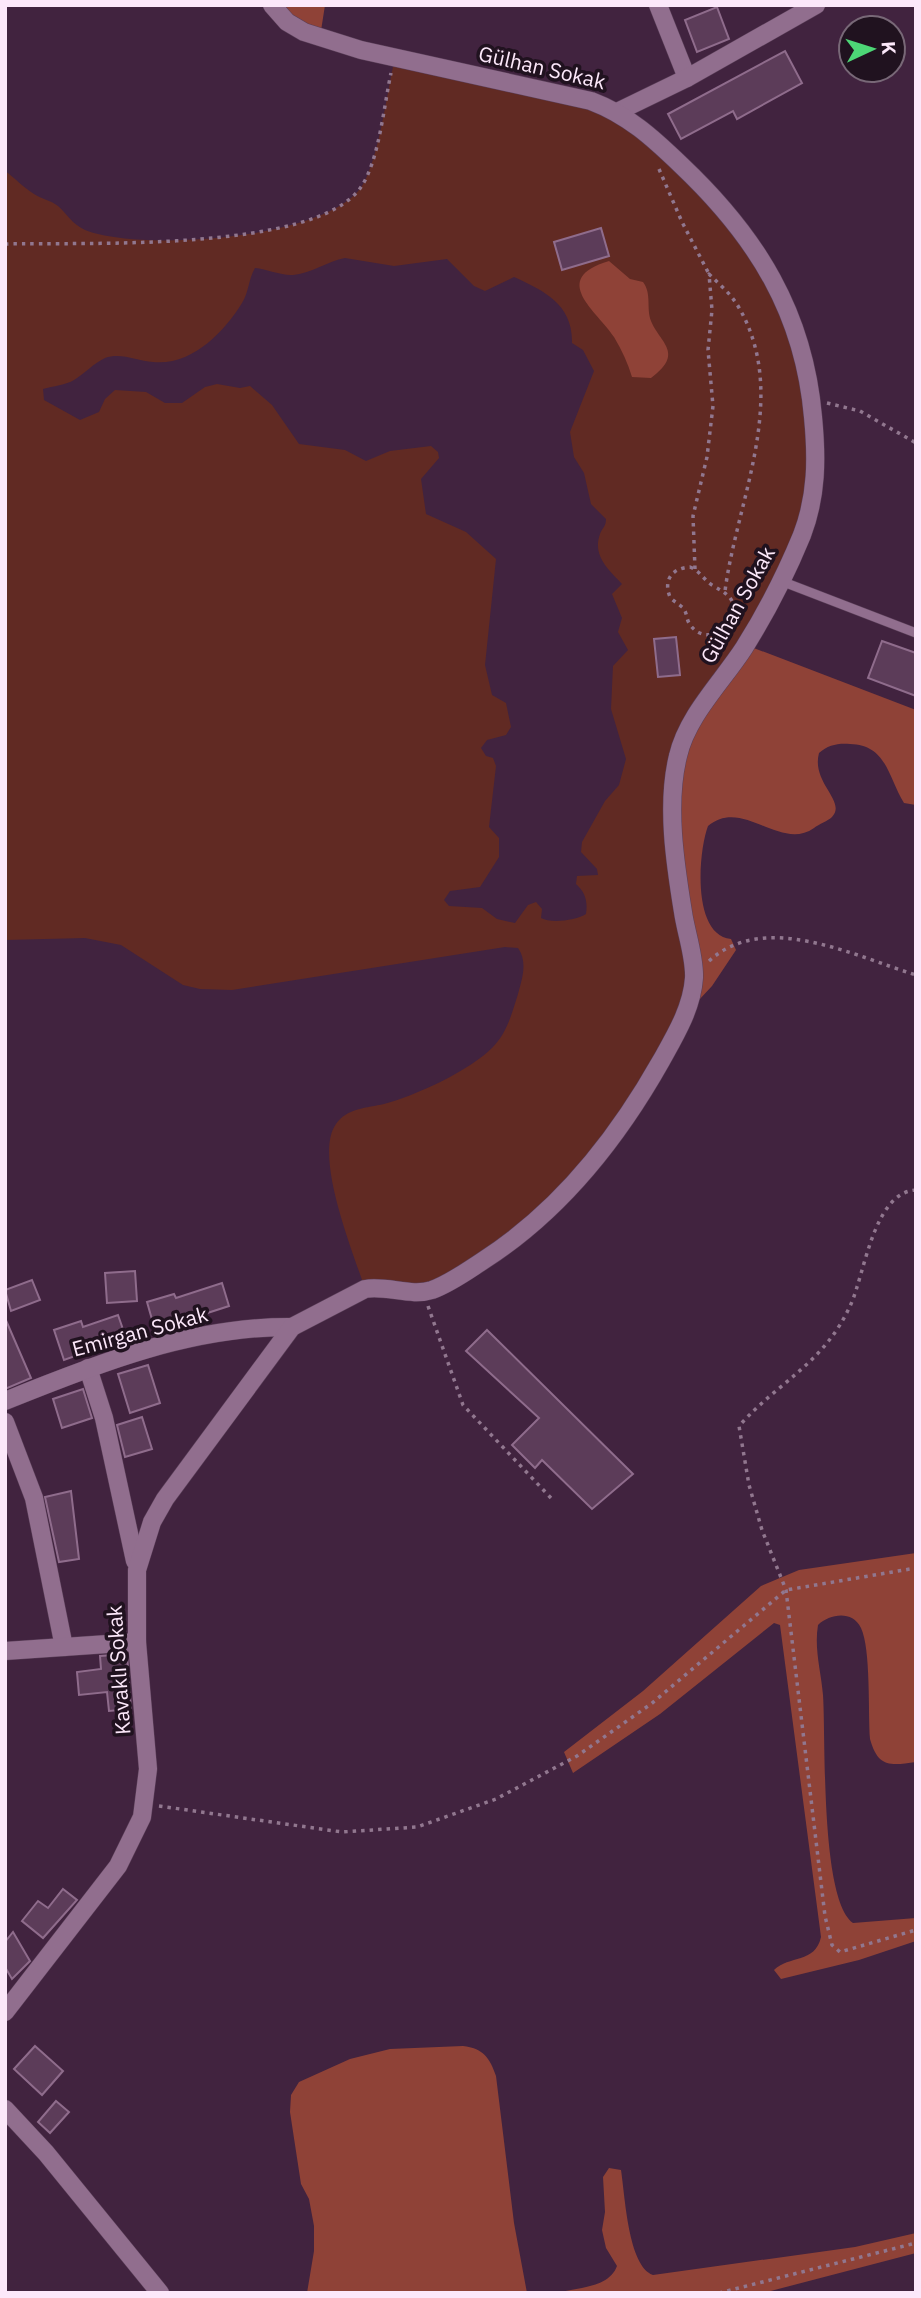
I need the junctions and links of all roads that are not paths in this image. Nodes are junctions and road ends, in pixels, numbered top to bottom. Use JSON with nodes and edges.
{"nodes":[{"id":1,"x":272,"y":5,"type":"edge"},
{"id":2,"x":658,"y":5,"type":"edge"},
{"id":3,"x":816,"y":5,"type":"edge"},
{"id":4,"x":687,"y":78,"type":"junction"},
{"id":5,"x":619,"y":111,"type":"junction"},
{"id":6,"x":781,"y":581,"type":"junction"},
{"id":7,"x":916,"y":634,"type":"edge"},
{"id":8,"x":292,"y":1327,"type":"junction"},
{"id":9,"x":88,"y":1368,"type":"junction"},
{"id":10,"x":5,"y":1401,"type":"edge"},
{"id":11,"x":5,"y":1422,"type":"edge"},
{"id":12,"x":136,"y":1570,"type":"junction"},
{"id":13,"x":137,"y":1642,"type":"junction"},
{"id":14,"x":64,"y":1647,"type":"junction"},
{"id":15,"x":5,"y":1651,"type":"edge"},
{"id":16,"x":5,"y":2012,"type":"edge"},
{"id":17,"x":5,"y":2109,"type":"edge"},
{"id":18,"x":160,"y":2293,"type":"edge"}],
"edges":[{"from":1,"to":5,"type":"street","name":"Gülhan Sokak"},
{"from":2,"to":4,"type":"street"},
{"from":3,"to":4,"type":"street"},
{"from":4,"to":5,"type":"street"},
{"from":5,"to":6,"type":"street","name":"Gülhan Sokak"},
{"from":6,"to":7,"type":"lane"},
{"from":6,"to":8,"type":"street","name":"Gülhan Sokak"},
{"from":8,"to":9,"type":"street","name":"Emirgan Sokak"},
{"from":8,"to":12,"type":"street","name":"Kavaklı Sokak"},
{"from":9,"to":10,"type":"street","name":"Emirgan Sokak"},
{"from":9,"to":12,"type":"street"},
{"from":11,"to":14,"type":"street"},
{"from":12,"to":13,"type":"street","name":"Kavaklı Sokak"},
{"from":13,"to":14,"type":"street"},
{"from":13,"to":16,"type":"street","name":"Kavaklı Sokak"},
{"from":14,"to":15,"type":"street"},
{"from":17,"to":18,"type":"street"}]}
